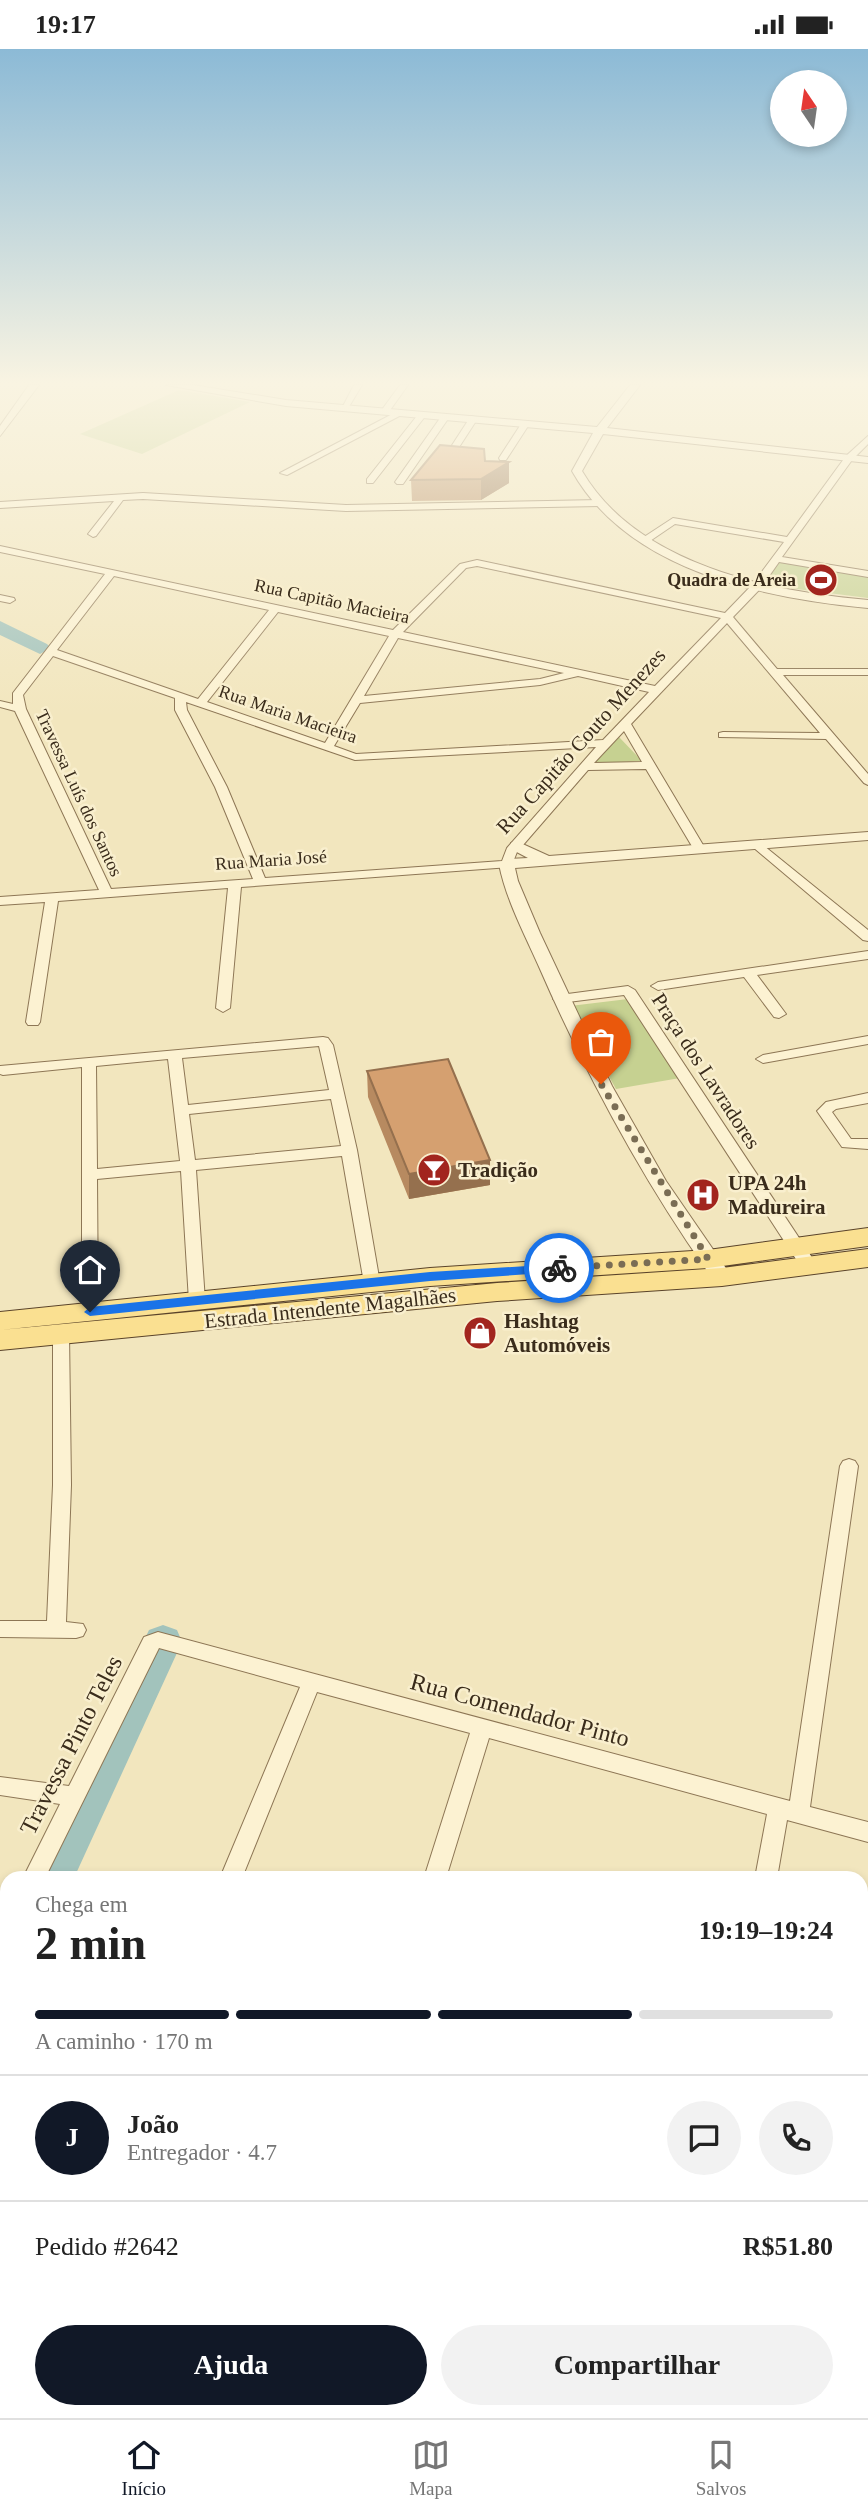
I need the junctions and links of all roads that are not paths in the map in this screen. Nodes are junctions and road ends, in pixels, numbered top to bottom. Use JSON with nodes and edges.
{"nodes":[{"id":1,"x":594,"y":496,"type":"edge"},
{"id":2,"x":821,"y":496,"type":"edge"},
{"id":3,"x":121,"y":497,"type":"junction"},
{"id":4,"x":600,"y":503,"type":"junction"},
{"id":5,"x":0,"y":505,"type":"edge"},
{"id":6,"x":93,"y":534,"type":"dead end"},
{"id":7,"x":647,"y":539,"type":"junction"},
{"id":8,"x":788,"y":540,"type":"junction"},
{"id":9,"x":0,"y":549,"type":"edge"},
{"id":10,"x":775,"y":559,"type":"junction"},
{"id":11,"x":112,"y":572,"type":"junction"},
{"id":12,"x":868,"y":574,"type":"edge"},
{"id":13,"x":756,"y":587,"type":"junction"},
{"id":14,"x":868,"y":604,"type":"edge"},
{"id":15,"x":276,"y":608,"type":"junction"},
{"id":16,"x":726,"y":617,"type":"junction"},
{"id":17,"x":396,"y":632,"type":"junction"},
{"id":18,"x":51,"y":652,"type":"junction"},
{"id":19,"x":580,"y":672,"type":"junction"},
{"id":20,"x":868,"y":672,"type":"edge"},
{"id":21,"x":777,"y":673,"type":"junction"},
{"id":22,"x":657,"y":689,"type":"junction"},
{"id":23,"x":180,"y":697,"type":"junction"},
{"id":24,"x":355,"y":700,"type":"junction"},
{"id":25,"x":201,"y":703,"type":"junction"},
{"id":26,"x":0,"y":704,"type":"edge"},
{"id":27,"x":20,"y":709,"type":"junction"},
{"id":28,"x":625,"y":723,"type":"junction"},
{"id":29,"x":723,"y":735,"type":"dead end"},
{"id":30,"x":830,"y":736,"type":"junction"},
{"id":31,"x":606,"y":743,"type":"junction"},
{"id":32,"x":327,"y":749,"type":"junction"},
{"id":33,"x":650,"y":765,"type":"junction"},
{"id":34,"x":586,"y":767,"type":"junction"},
{"id":35,"x":868,"y":781,"type":"edge"},
{"id":36,"x":868,"y":836,"type":"edge"},
{"id":37,"x":758,"y":845,"type":"junction"},
{"id":38,"x":516,"y":846,"type":"junction"},
{"id":39,"x":700,"y":849,"type":"junction"},
{"id":40,"x":545,"y":861,"type":"junction"},
{"id":41,"x":507,"y":864,"type":"junction"},
{"id":42,"x":260,"y":880,"type":"junction"},
{"id":43,"x":234,"y":882,"type":"junction"},
{"id":44,"x":106,"y":892,"type":"junction"},
{"id":45,"x":52,"y":897,"type":"junction"},
{"id":46,"x":0,"y":901,"type":"edge"},
{"id":47,"x":868,"y":937,"type":"edge"},
{"id":48,"x":868,"y":955,"type":"edge"},
{"id":49,"x":748,"y":973,"type":"junction"},
{"id":50,"x":658,"y":986,"type":"dead end"},
{"id":51,"x":560,"y":999,"type":"junction"},
{"id":52,"x":223,"y":1008,"type":"dead end"},
{"id":53,"x":779,"y":1014,"type":"dead end"},
{"id":54,"x":33,"y":1021,"type":"dead end"},
{"id":55,"x":868,"y":1040,"type":"edge"},
{"id":56,"x":176,"y":1055,"type":"junction"},
{"id":57,"x":763,"y":1059,"type":"dead end"},
{"id":58,"x":89,"y":1062,"type":"junction"},
{"id":59,"x":3,"y":1070,"type":"dead end"},
{"id":60,"x":335,"y":1094,"type":"junction"},
{"id":61,"x":868,"y":1098,"type":"edge"},
{"id":62,"x":183,"y":1110,"type":"junction"},
{"id":63,"x":868,"y":1144,"type":"edge"},
{"id":64,"x":349,"y":1150,"type":"junction"},
{"id":65,"x":188,"y":1165,"type":"junction"},
{"id":66,"x":90,"y":1175,"type":"junction"},
{"id":67,"x":868,"y":1237,"type":"edge"},
{"id":68,"x":803,"y":1257,"type":"junction"},
{"id":69,"x":868,"y":1258,"type":"edge"},
{"id":70,"x":715,"y":1268,"type":"junction"},
{"id":71,"x":372,"y":1283,"type":"junction"},
{"id":72,"x":197,"y":1301,"type":"junction"},
{"id":73,"x":90,"y":1312,"type":"junction"},
{"id":74,"x":0,"y":1321,"type":"edge"},
{"id":75,"x":61,"y":1333,"type":"junction"},
{"id":76,"x":0,"y":1340,"type":"edge"},
{"id":77,"x":849,"y":1466,"type":"dead end"},
{"id":78,"x":0,"y":1629,"type":"edge"},
{"id":79,"x":158,"y":1640,"type":"joint"},
{"id":80,"x":312,"y":1681,"type":"junction"},
{"id":81,"x":482,"y":1727,"type":"junction"},
{"id":82,"x":0,"y":1786,"type":"edge"},
{"id":83,"x":75,"y":1795,"type":"junction"},
{"id":84,"x":789,"y":1811,"type":"junction"},
{"id":85,"x":868,"y":1832,"type":"edge"},
{"id":86,"x":37,"y":1871,"type":"edge"},
{"id":87,"x":235,"y":1871,"type":"edge"},
{"id":88,"x":437,"y":1871,"type":"edge"},
{"id":89,"x":768,"y":1871,"type":"edge"}],
"edges":[{"from":1,"to":4,"type":"street"},
{"from":2,"to":8,"type":"street","name":"Rua Capitão Couto Menezes"},
{"from":3,"to":4,"type":"street"},
{"from":3,"to":5,"type":"street"},
{"from":3,"to":6,"type":"street"},
{"from":4,"to":7,"type":"street"},
{"from":7,"to":8,"type":"street"},
{"from":7,"to":13,"type":"street"},
{"from":8,"to":10,"type":"street","name":"Rua Capitão Couto Menezes"},
{"from":9,"to":11,"type":"street","name":"Rua Capitão Macieira"},
{"from":10,"to":12,"type":"street"},
{"from":10,"to":13,"type":"street","name":"Rua Capitão Couto Menezes"},
{"from":11,"to":15,"type":"street","name":"Rua Capitão Macieira"},
{"from":11,"to":18,"type":"street","name":"Travessa Luís dos Santos"},
{"from":13,"to":14,"type":"street"},
{"from":13,"to":16,"type":"street","name":"Rua Capitão Couto Menezes"},
{"from":15,"to":17,"type":"street","name":"Rua Capitão Macieira"},
{"from":15,"to":25,"type":"street"},
{"from":16,"to":17,"type":"street"},
{"from":16,"to":21,"type":"street"},
{"from":16,"to":22,"type":"street","name":"Rua Capitão Couto Menezes"},
{"from":17,"to":19,"type":"street","name":"Rua Capitão Macieira"},
{"from":17,"to":24,"type":"street"},
{"from":18,"to":23,"type":"street","name":"Rua Maria Macieira"},
{"from":18,"to":27,"type":"street","name":"Travessa Luís dos Santos"},
{"from":19,"to":22,"type":"street","name":"Rua Capitão Macieira"},
{"from":19,"to":24,"type":"street"},
{"from":20,"to":21,"type":"street"},
{"from":21,"to":30,"type":"street"},
{"from":22,"to":28,"type":"street","name":"Rua Capitão Couto Menezes"},
{"from":23,"to":25,"type":"street","name":"Rua Maria Macieira"},
{"from":23,"to":42,"type":"street"},
{"from":24,"to":32,"type":"street"},
{"from":25,"to":32,"type":"street","name":"Rua Maria Macieira"},
{"from":26,"to":27,"type":"street"},
{"from":27,"to":44,"type":"street","name":"Travessa Luís dos Santos"},
{"from":28,"to":31,"type":"street","name":"Rua Capitão Couto Menezes"},
{"from":28,"to":33,"type":"street"},
{"from":29,"to":30,"type":"street"},
{"from":30,"to":35,"type":"street"},
{"from":31,"to":32,"type":"street","name":"Rua Maria Macieira"},
{"from":31,"to":34,"type":"street","name":"Rua Capitão Couto Menezes"},
{"from":33,"to":34,"type":"street"},
{"from":33,"to":39,"type":"street"},
{"from":34,"to":38,"type":"street","name":"Rua Capitão Couto Menezes"},
{"from":36,"to":37,"type":"street","name":"Rua Maria José"},
{"from":37,"to":39,"type":"street","name":"Rua Maria José"},
{"from":37,"to":47,"type":"street"},
{"from":38,"to":40,"type":"street"},
{"from":38,"to":41,"type":"street","name":"Rua Capitão Couto Menezes"},
{"from":39,"to":40,"type":"street","name":"Rua Maria José"},
{"from":40,"to":41,"type":"street","name":"Rua Maria José"},
{"from":41,"to":42,"type":"street","name":"Rua Maria José"},
{"from":41,"to":51,"type":"street","name":"Rua Capitão Couto Menezes"},
{"from":42,"to":43,"type":"street","name":"Rua Maria José"},
{"from":43,"to":44,"type":"street","name":"Rua Maria José"},
{"from":43,"to":52,"type":"street"},
{"from":44,"to":45,"type":"street","name":"Rua Maria José"},
{"from":45,"to":46,"type":"street","name":"Rua Maria José"},
{"from":45,"to":54,"type":"street"},
{"from":48,"to":49,"type":"street","name":"Praça dos Lavradores"},
{"from":49,"to":50,"type":"street","name":"Praça dos Lavradores"},
{"from":49,"to":53,"type":"street"},
{"from":51,"to":68,"type":"street","name":"Praça dos Lavradores"},
{"from":51,"to":70,"type":"street","name":"Rua Capitão Couto Menezes"},
{"from":55,"to":57,"type":"street"},
{"from":56,"to":58,"type":"street"},
{"from":56,"to":60,"type":"street"},
{"from":56,"to":62,"type":"street"},
{"from":58,"to":59,"type":"street"},
{"from":58,"to":66,"type":"street"},
{"from":60,"to":62,"type":"street"},
{"from":60,"to":64,"type":"street"},
{"from":61,"to":63,"type":"street"},
{"from":62,"to":65,"type":"street"},
{"from":64,"to":65,"type":"street"},
{"from":64,"to":71,"type":"street"},
{"from":65,"to":66,"type":"street"},
{"from":65,"to":72,"type":"street"},
{"from":66,"to":73,"type":"street"},
{"from":67,"to":68,"type":"main road","name":"Estrada Intendente Magalhães"},
{"from":68,"to":69,"type":"main road","name":"Estrada Intendente Magalhães"},
{"from":68,"to":70,"type":"main road","name":"Estrada Intendente Magalhães"},
{"from":70,"to":71,"type":"main road","name":"Estrada Intendente Magalhães"},
{"from":70,"to":75,"type":"main road","name":"Estrada Intendente Magalhães"},
{"from":71,"to":72,"type":"main road","name":"Estrada Intendente Magalhães"},
{"from":72,"to":73,"type":"main road","name":"Estrada Intendente Magalhães"},
{"from":73,"to":74,"type":"main road","name":"Estrada Intendente Magalhães"},
{"from":75,"to":76,"type":"main road","name":"Estrada Intendente Magalhães"},
{"from":75,"to":78,"type":"street"},
{"from":77,"to":84,"type":"street"},
{"from":79,"to":80,"type":"street","name":"Rua Comendador Pinto"},
{"from":79,"to":83,"type":"street","name":"Travessa Pinto Teles"},
{"from":80,"to":81,"type":"street","name":"Rua Comendador Pinto"},
{"from":80,"to":87,"type":"street"},
{"from":81,"to":84,"type":"street","name":"Rua Comendador Pinto"},
{"from":81,"to":88,"type":"street"},
{"from":82,"to":83,"type":"street"},
{"from":83,"to":86,"type":"street","name":"Travessa Pinto Teles"},
{"from":84,"to":85,"type":"street","name":"Rua Comendador Pinto"},
{"from":84,"to":89,"type":"street"}]}
